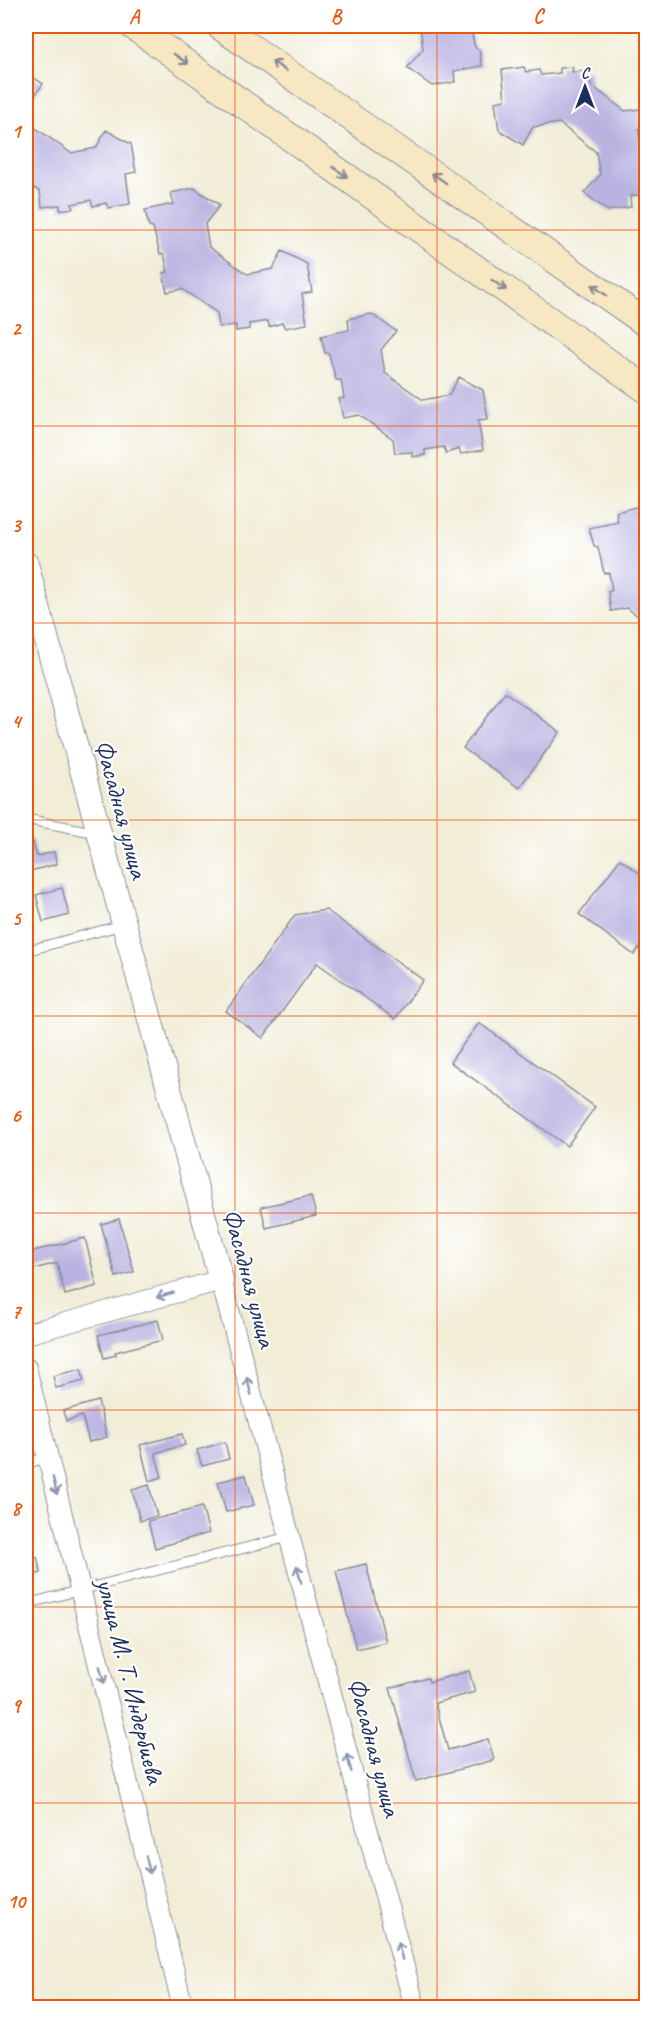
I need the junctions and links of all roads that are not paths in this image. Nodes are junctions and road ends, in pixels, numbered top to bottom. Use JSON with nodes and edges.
{"nodes":[{"id":1,"x":133,"y":26,"type":"edge"},
{"id":2,"x":220,"y":26,"type":"edge"},
{"id":3,"x":646,"y":323,"type":"edge"},
{"id":4,"x":646,"y":389,"type":"edge"},
{"id":5,"x":26,"y":564,"type":"edge"},
{"id":6,"x":26,"y":819,"type":"edge"},
{"id":7,"x":100,"y":834,"type":"junction"},
{"id":8,"x":124,"y":925,"type":"junction"},
{"id":9,"x":26,"y":951,"type":"edge"},
{"id":10,"x":221,"y":1280,"type":"junction"},
{"id":11,"x":26,"y":1334,"type":"edge"},
{"id":12,"x":26,"y":1368,"type":"edge"},
{"id":13,"x":32,"y":1420,"type":"edge"},
{"id":14,"x":47,"y":1456,"type":"junction"},
{"id":15,"x":26,"y":1464,"type":"edge"},
{"id":16,"x":288,"y":1537,"type":"junction"},
{"id":17,"x":80,"y":1589,"type":"junction"},
{"id":18,"x":26,"y":1604,"type":"edge"},
{"id":19,"x":183,"y":2007,"type":"edge"},
{"id":20,"x":415,"y":2007,"type":"edge"}],
"edges":[{"from":1,"to":4,"type":"main road","one_way":true},
{"from":3,"to":2,"type":"main road","one_way":true},
{"from":5,"to":7,"type":"street","name":"Фасадная улица"},
{"from":6,"to":7,"type":"lane"},
{"from":7,"to":8,"type":"street","name":"Фасадная улица"},
{"from":8,"to":9,"type":"lane"},
{"from":8,"to":10,"type":"street","name":"Фасадная улица"},
{"from":10,"to":11,"type":"street","one_way":true},
{"from":16,"to":10,"type":"street","name":"Фасадная улица","one_way":true},
{"from":12,"to":13,"type":"street","name":"улица М. Т. Индербиева"},
{"from":13,"to":14,"type":"street","name":"улица М. Т. Индербиева"},
{"from":14,"to":15,"type":"lane"},
{"from":14,"to":17,"type":"street","name":"улица М. Т. Индербиева","one_way":true},
{"from":16,"to":17,"type":"lane"},
{"from":20,"to":16,"type":"street","name":"Фасадная улица","one_way":true},
{"from":17,"to":18,"type":"lane"},
{"from":17,"to":19,"type":"street","name":"улица М. Т. Индербиева","one_way":true}]}
